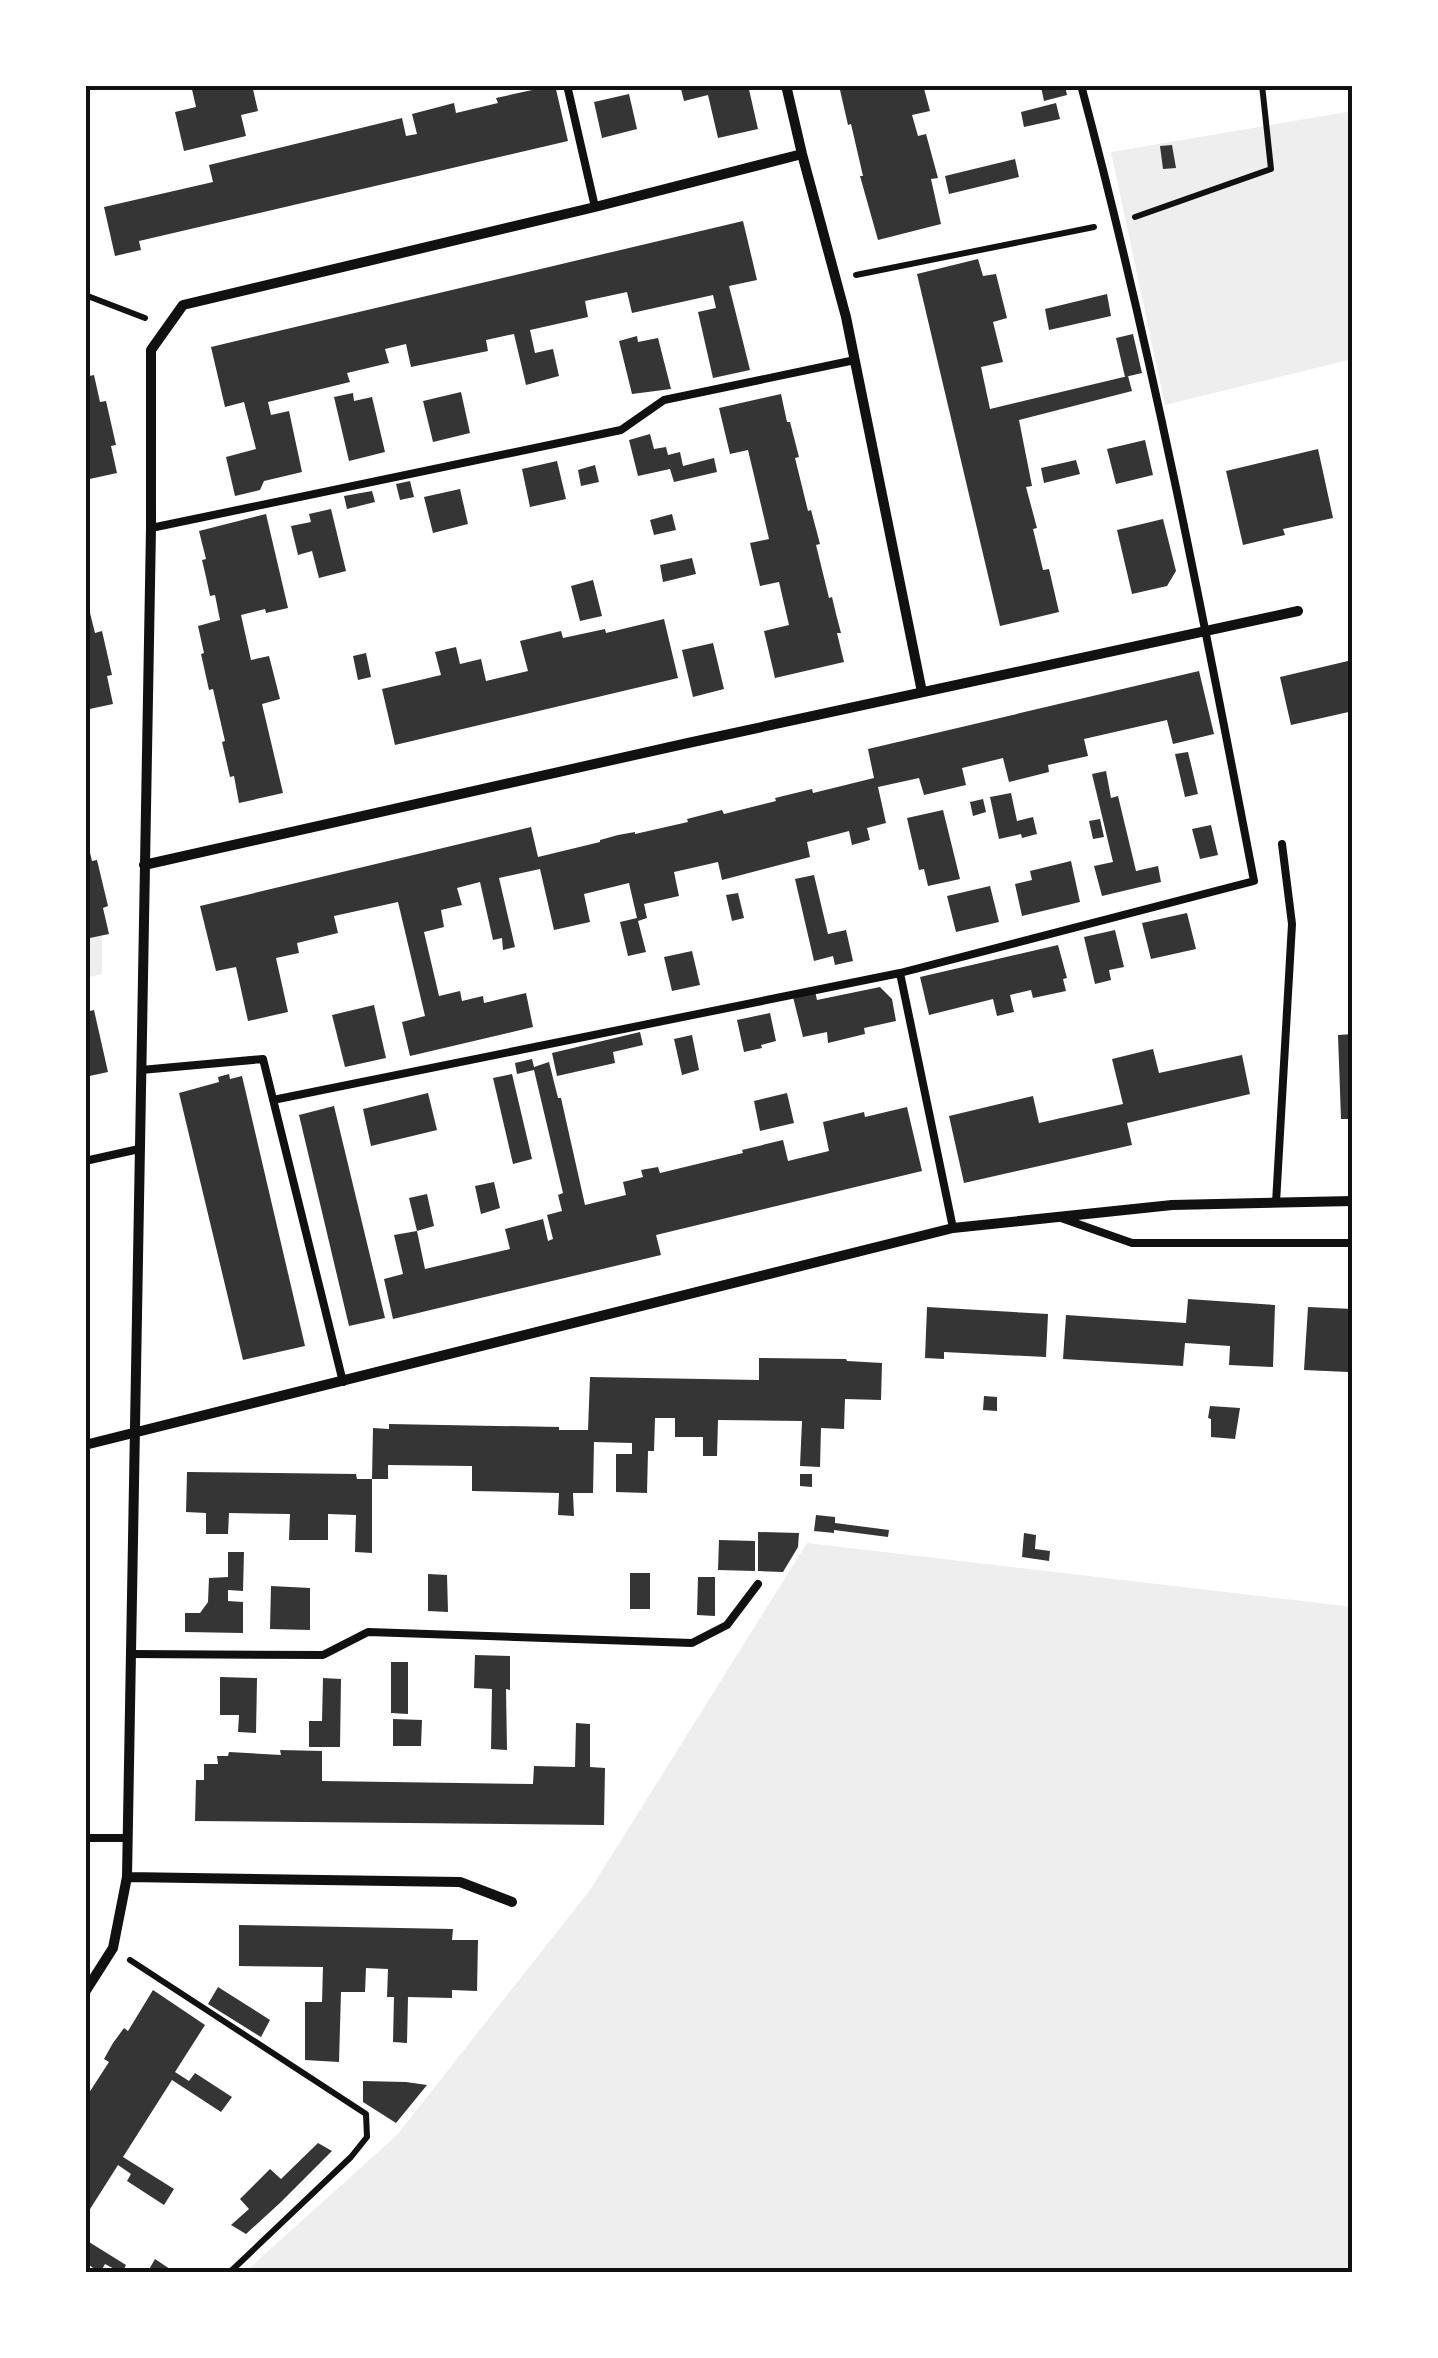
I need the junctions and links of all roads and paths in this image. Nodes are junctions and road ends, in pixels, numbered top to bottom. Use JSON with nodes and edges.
{"nodes":[{"id":1,"x":567,"y":85,"type":"edge"},
{"id":2,"x":786,"y":85,"type":"edge"},
{"id":3,"x":1081,"y":85,"type":"edge"},
{"id":4,"x":802,"y":154,"type":"junction"},
{"id":5,"x":595,"y":207,"type":"junction"},
{"id":6,"x":85,"y":295,"type":"edge"},
{"id":7,"x":168,"y":326,"type":"junction"},
{"id":8,"x":854,"y":360,"type":"junction"},
{"id":9,"x":151,"y":528,"type":"junction"},
{"id":10,"x":1298,"y":611,"type":"dead end"},
{"id":11,"x":1206,"y":632,"type":"junction"},
{"id":12,"x":922,"y":692,"type":"junction"},
{"id":13,"x":1282,"y":844,"type":"dead end"},
{"id":14,"x":144,"y":865,"type":"junction"},
{"id":15,"x":900,"y":973,"type":"junction"},
{"id":16,"x":141,"y":1070,"type":"junction"},
{"id":17,"x":273,"y":1100,"type":"junction"},
{"id":18,"x":139,"y":1149,"type":"junction"},
{"id":19,"x":85,"y":1161,"type":"edge"},
{"id":20,"x":1353,"y":1200,"type":"edge"},
{"id":21,"x":1276,"y":1203,"type":"junction"},
{"id":22,"x":1057,"y":1216,"type":"junction"},
{"id":23,"x":953,"y":1228,"type":"junction"},
{"id":24,"x":1353,"y":1243,"type":"edge"},
{"id":25,"x":343,"y":1382,"type":"junction"},
{"id":26,"x":135,"y":1432,"type":"junction"},
{"id":27,"x":85,"y":1446,"type":"edge"},
{"id":28,"x":758,"y":1584,"type":"dead end"},
{"id":29,"x":132,"y":1654,"type":"junction"},
{"id":30,"x":85,"y":1838,"type":"edge"},
{"id":31,"x":128,"y":1838,"type":"junction"},
{"id":32,"x":127,"y":1877,"type":"junction"},
{"id":33,"x":512,"y":1902,"type":"dead end"},
{"id":34,"x":113,"y":1948,"type":"junction"},
{"id":35,"x":85,"y":1992,"type":"edge"},
{"id":36,"x":229,"y":2273,"type":"edge"}],
"edges":[{"from":1,"to":5,"type":"lane"},
{"from":2,"to":4,"type":"street"},
{"from":3,"to":11,"type":"lane"},
{"from":4,"to":5,"type":"street"},
{"from":4,"to":8,"type":"street"},
{"from":5,"to":7,"type":"street"},
{"from":6,"to":7,"type":"path"},
{"from":7,"to":9,"type":"street"},
{"from":8,"to":9,"type":"lane"},
{"from":8,"to":12,"type":"street"},
{"from":9,"to":14,"type":"street"},
{"from":10,"to":11,"type":"street"},
{"from":11,"to":12,"type":"street"},
{"from":11,"to":15,"type":"lane"},
{"from":12,"to":14,"type":"street"},
{"from":13,"to":21,"type":"lane"},
{"from":14,"to":16,"type":"street"},
{"from":15,"to":17,"type":"lane"},
{"from":15,"to":23,"type":"lane"},
{"from":16,"to":17,"type":"lane"},
{"from":16,"to":18,"type":"street"},
{"from":17,"to":25,"type":"lane"},
{"from":18,"to":19,"type":"lane"},
{"from":18,"to":26,"type":"street"},
{"from":20,"to":21,"type":"street"},
{"from":21,"to":22,"type":"street"},
{"from":22,"to":23,"type":"street"},
{"from":22,"to":24,"type":"lane"},
{"from":23,"to":25,"type":"street"},
{"from":25,"to":26,"type":"street"},
{"from":26,"to":27,"type":"street"},
{"from":26,"to":29,"type":"street"},
{"from":28,"to":29,"type":"lane"},
{"from":29,"to":31,"type":"street"},
{"from":30,"to":31,"type":"lane"},
{"from":31,"to":32,"type":"street"},
{"from":32,"to":33,"type":"street"},
{"from":32,"to":34,"type":"street"},
{"from":34,"to":35,"type":"street"},
{"from":34,"to":36,"type":"path"}]}
